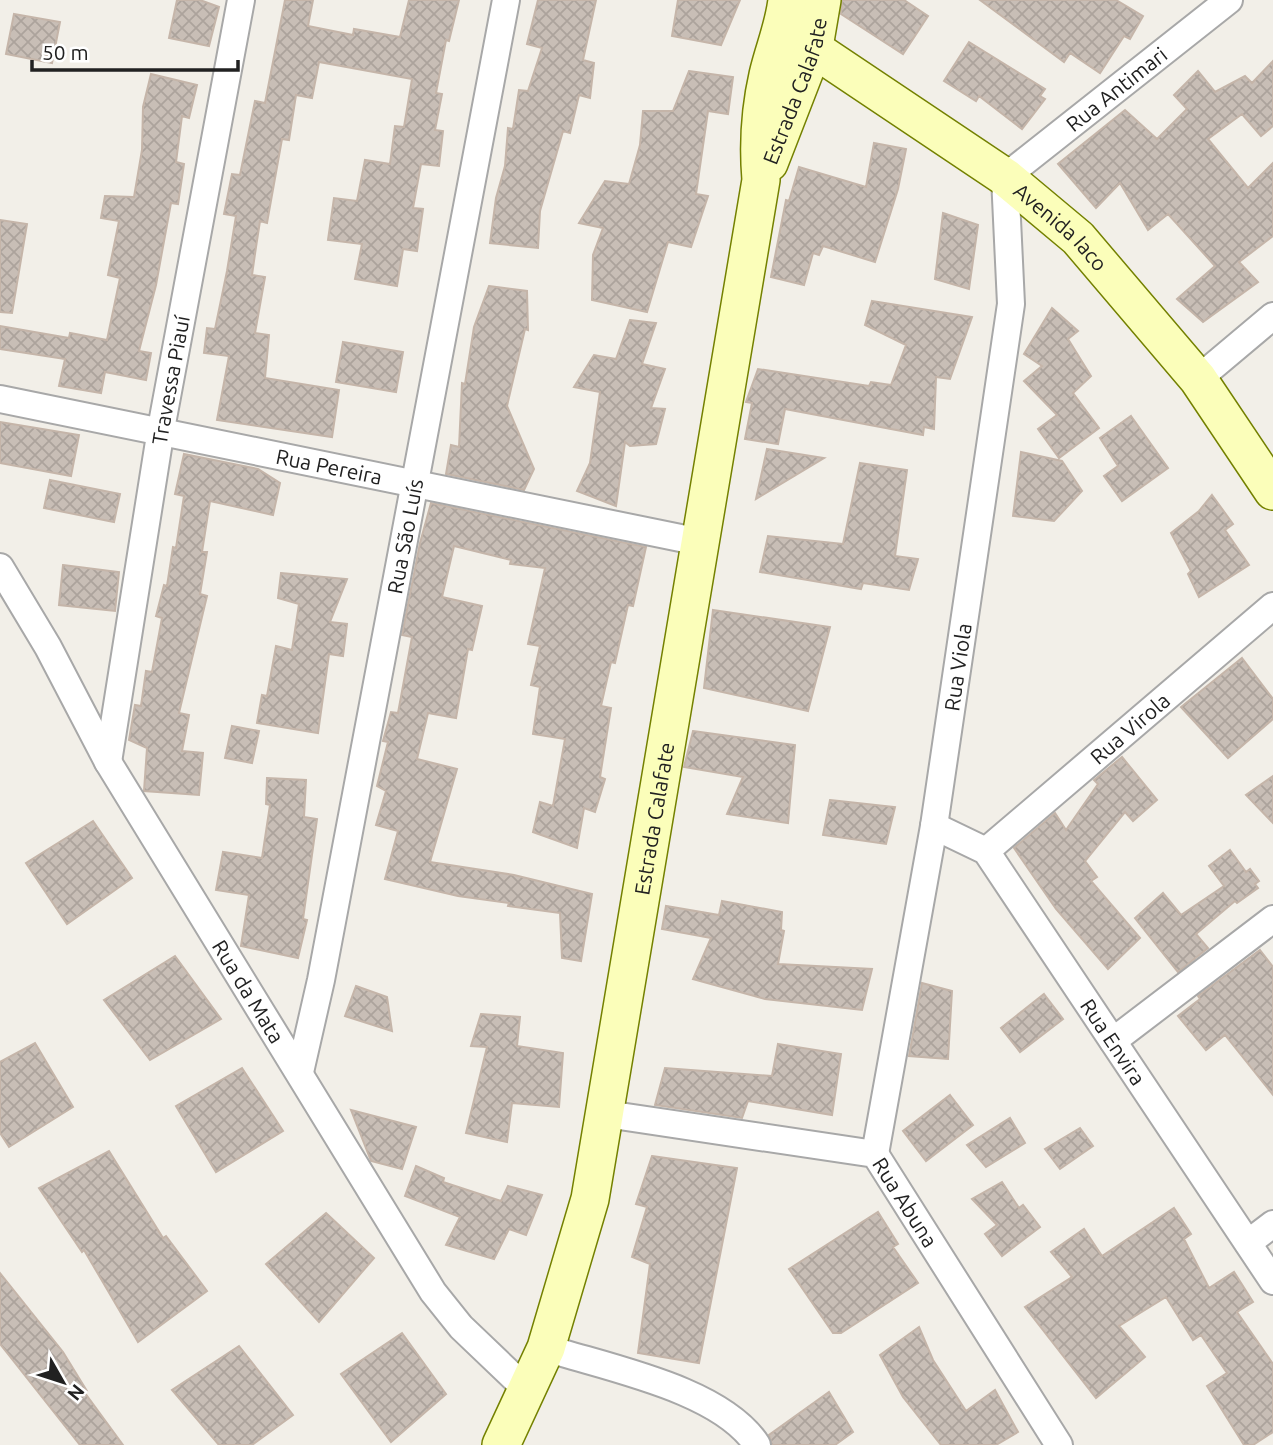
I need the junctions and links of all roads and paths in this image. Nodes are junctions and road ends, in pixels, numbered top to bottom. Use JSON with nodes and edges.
{"nodes":[{"id":1,"x":241,"y":0,"type":"edge"},
{"id":2,"x":506,"y":0,"type":"edge"},
{"id":3,"x":822,"y":0,"type":"edge"},
{"id":4,"x":1229,"y":0,"type":"edge"},
{"id":5,"x":795,"y":26,"type":"edge"},
{"id":6,"x":1005,"y":177,"type":"junction"},
{"id":7,"x":1273,"y":316,"type":"edge"},
{"id":8,"x":1198,"y":379,"type":"junction"},
{"id":9,"x":0,"y":399,"type":"edge"},
{"id":10,"x":161,"y":429,"type":"junction"},
{"id":11,"x":416,"y":482,"type":"junction"},
{"id":12,"x":1273,"y":491,"type":"edge"},
{"id":13,"x":700,"y":542,"type":"junction"},
{"id":14,"x":0,"y":567,"type":"edge"},
{"id":15,"x":1273,"y":606,"type":"edge"},
{"id":16,"x":108,"y":762,"type":"junction"},
{"id":17,"x":934,"y":826,"type":"junction"},
{"id":18,"x":986,"y":851,"type":"junction"},
{"id":19,"x":1273,"y":919,"type":"edge"},
{"id":20,"x":1113,"y":1041,"type":"junction"},
{"id":21,"x":300,"y":1072,"type":"junction"},
{"id":22,"x":606,"y":1114,"type":"junction"},
{"id":23,"x":875,"y":1154,"type":"junction"},
{"id":24,"x":1273,"y":1224,"type":"edge"},
{"id":25,"x":1248,"y":1243,"type":"junction"},
{"id":26,"x":1273,"y":1281,"type":"edge"},
{"id":27,"x":547,"y":1349,"type":"junction"},
{"id":28,"x":528,"y":1391,"type":"junction"},
{"id":29,"x":501,"y":1445,"type":"edge"},
{"id":30,"x":757,"y":1445,"type":"edge"},
{"id":31,"x":1059,"y":1445,"type":"edge"}],
"edges":[{"from":1,"to":10,"type":"street","name":"Travessa Piauí"},
{"from":2,"to":11,"type":"street","name":"Rua São Luís"},
{"from":3,"to":5,"type":"street","name":"Estrada Calafate"},
{"from":4,"to":6,"type":"street","name":"Rua Antimari"},
{"from":5,"to":6,"type":"street","name":"Avenida Iaco"},
{"from":5,"to":13,"type":"street","name":"Estrada Calafate"},
{"from":6,"to":8,"type":"street","name":"Avenida Iaco"},
{"from":6,"to":17,"type":"street","name":"Rua Viola"},
{"from":7,"to":8,"type":"street"},
{"from":8,"to":12,"type":"street","name":"Avenida Iaco"},
{"from":9,"to":10,"type":"street","name":"Rua Pereira"},
{"from":10,"to":11,"type":"street","name":"Rua Pereira"},
{"from":10,"to":16,"type":"street","name":"Travessa Piauí"},
{"from":11,"to":13,"type":"street","name":"Rua Pereira"},
{"from":11,"to":21,"type":"street","name":"Rua São Luís"},
{"from":13,"to":22,"type":"street","name":"Estrada Calafate"},
{"from":14,"to":16,"type":"street","name":"Rua da Mata"},
{"from":15,"to":18,"type":"street","name":"Rua Virola"},
{"from":16,"to":21,"type":"street","name":"Rua da Mata"},
{"from":17,"to":18,"type":"street"},
{"from":17,"to":23,"type":"street","name":"Rua Viola"},
{"from":18,"to":20,"type":"street","name":"Rua Envira"},
{"from":19,"to":20,"type":"street"},
{"from":20,"to":25,"type":"street","name":"Rua Envira"},
{"from":21,"to":28,"type":"street","name":"Rua da Mata"},
{"from":22,"to":23,"type":"street","name":"Rua Abuna"},
{"from":22,"to":27,"type":"street","name":"Estrada Calafate"},
{"from":23,"to":31,"type":"street","name":"Rua Abuna"},
{"from":24,"to":25,"type":"street"},
{"from":25,"to":26,"type":"street","name":"Rua Envira"},
{"from":27,"to":28,"type":"street","name":"Estrada Calafate"},
{"from":27,"to":30,"type":"street"},
{"from":28,"to":29,"type":"street","name":"Estrada Calafate"}]}
